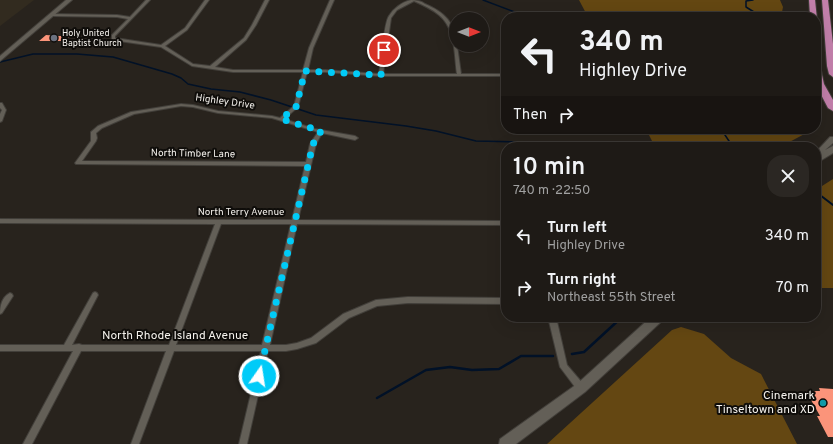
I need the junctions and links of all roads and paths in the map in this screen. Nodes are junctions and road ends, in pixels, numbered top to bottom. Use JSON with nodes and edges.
{"nodes":[{"id":1,"x":69,"y":0,"type":"edge"},
{"id":2,"x":148,"y":0,"type":"edge"},
{"id":3,"x":207,"y":0,"type":"edge"},
{"id":4,"x":267,"y":0,"type":"edge"},
{"id":5,"x":332,"y":0,"type":"edge"},
{"id":6,"x":414,"y":0,"type":"edge"},
{"id":7,"x":812,"y":0,"type":"edge"},
{"id":8,"x":824,"y":0,"type":"edge"},
{"id":9,"x":813,"y":12,"type":"edge"},
{"id":10,"x":51,"y":15,"type":"junction"},
{"id":11,"x":130,"y":18,"type":"junction"},
{"id":12,"x":162,"y":46,"type":"junction"},
{"id":13,"x":0,"y":59,"type":"edge"},
{"id":14,"x":210,"y":68,"type":"junction"},
{"id":15,"x":305,"y":71,"type":"junction"},
{"id":16,"x":833,"y":74,"type":"edge"},
{"id":17,"x":381,"y":75,"type":"junction"},
{"id":18,"x":459,"y":75,"type":"junction"},
{"id":19,"x":500,"y":75,"type":"dead end"},
{"id":20,"x":821,"y":86,"type":"edge"},
{"id":21,"x":0,"y":104,"type":"edge"},
{"id":22,"x":833,"y":108,"type":"edge"},
{"id":23,"x":281,"y":119,"type":"junction"},
{"id":24,"x":0,"y":121,"type":"edge"},
{"id":25,"x":321,"y":131,"type":"junction"},
{"id":26,"x":356,"y":138,"type":"dead end"},
{"id":27,"x":833,"y":139,"type":"edge"},
{"id":28,"x":833,"y":149,"type":"edge"},
{"id":29,"x":821,"y":151,"type":"edge"},
{"id":30,"x":821,"y":156,"type":"edge"},
{"id":31,"x":78,"y":163,"type":"joint"},
{"id":32,"x":308,"y":164,"type":"junction"},
{"id":33,"x":0,"y":221,"type":"edge"},
{"id":34,"x":219,"y":222,"type":"junction"},
{"id":35,"x":295,"y":222,"type":"junction"},
{"id":36,"x":501,"y":223,"type":"edge"},
{"id":37,"x":95,"y":295,"type":"dead end"},
{"id":38,"x":10,"y":296,"type":"dead end"},
{"id":39,"x":501,"y":301,"type":"edge"},
{"id":40,"x":0,"y":311,"type":"edge"},
{"id":41,"x":553,"y":322,"type":"edge"},
{"id":42,"x":654,"y":322,"type":"edge"},
{"id":43,"x":67,"y":347,"type":"junction"},
{"id":44,"x":78,"y":347,"type":"junction"},
{"id":45,"x":0,"y":348,"type":"edge"},
{"id":46,"x":171,"y":348,"type":"junction"},
{"id":47,"x":265,"y":349,"type":"junction"},
{"id":48,"x":581,"y":388,"type":"junction"},
{"id":49,"x":27,"y":444,"type":"edge"},
{"id":50,"x":135,"y":444,"type":"edge"},
{"id":51,"x":243,"y":444,"type":"edge"},
{"id":52,"x":505,"y":444,"type":"edge"}],
"edges":[{"from":1,"to":10,"type":"street"},
{"from":2,"to":11,"type":"street"},
{"from":3,"to":12,"type":"street"},
{"from":4,"to":14,"type":"street"},
{"from":5,"to":15,"type":"street"},
{"from":6,"to":17,"type":"street"},
{"from":6,"to":18,"type":"street"},
{"from":7,"to":9,"type":"highway"},
{"from":8,"to":16,"type":"highway"},
{"from":10,"to":11,"type":"street"},
{"from":10,"to":13,"type":"street"},
{"from":11,"to":12,"type":"street"},
{"from":12,"to":14,"type":"street"},
{"from":14,"to":15,"type":"street"},
{"from":15,"to":17,"type":"street"},
{"from":15,"to":23,"type":"street"},
{"from":17,"to":18,"type":"street"},
{"from":18,"to":19,"type":"street"},
{"from":20,"to":22,"type":"highway"},
{"from":21,"to":24,"type":"street"},
{"from":23,"to":25,"type":"street","name":"Highley Drive"},
{"from":23,"to":31,"type":"street","name":"Highley Drive"},
{"from":25,"to":26,"type":"street","name":"Highley Drive"},
{"from":25,"to":32,"type":"street"},
{"from":27,"to":29,"type":"street"},
{"from":28,"to":30,"type":"street"},
{"from":31,"to":32,"type":"street","name":"North Timber Lane"},
{"from":32,"to":35,"type":"street"},
{"from":33,"to":34,"type":"street","name":"North Terry Avenue"},
{"from":34,"to":35,"type":"street","name":"North Terry Avenue"},
{"from":34,"to":46,"type":"street"},
{"from":35,"to":36,"type":"street","name":"North Terry Avenue"},
{"from":35,"to":47,"type":"street"},
{"from":37,"to":43,"type":"street"},
{"from":38,"to":40,"type":"street"},
{"from":39,"to":47,"type":"street","name":"North Rhode Island Avenue"},
{"from":41,"to":48,"type":"street"},
{"from":42,"to":48,"type":"street"},
{"from":43,"to":44,"type":"street","name":"North Rhode Island Avenue"},
{"from":43,"to":45,"type":"street","name":"North Rhode Island Avenue"},
{"from":44,"to":46,"type":"street","name":"North Rhode Island Avenue"},
{"from":44,"to":49,"type":"street"},
{"from":46,"to":47,"type":"street","name":"North Rhode Island Avenue"},
{"from":46,"to":50,"type":"street"},
{"from":47,"to":51,"type":"street"},
{"from":48,"to":52,"type":"street"}]}
